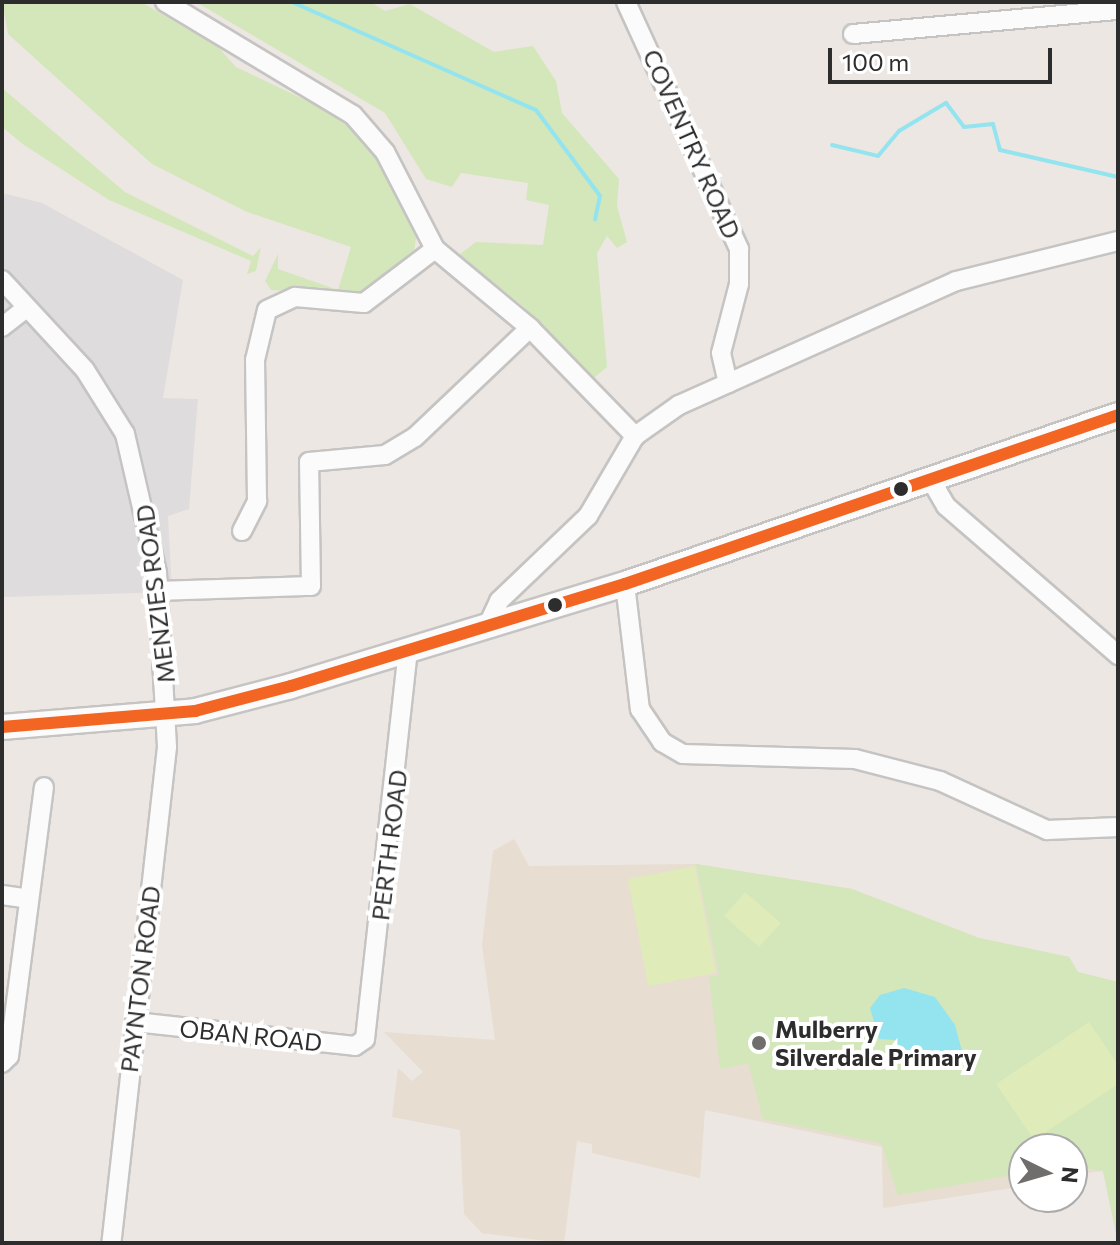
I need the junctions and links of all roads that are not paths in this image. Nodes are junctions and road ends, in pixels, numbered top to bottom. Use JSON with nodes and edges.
{"nodes":[{"id":1,"x":165,"y":2,"type":"edge"},
{"id":2,"x":626,"y":2,"type":"edge"},
{"id":3,"x":1118,"y":10,"type":"edge"},
{"id":4,"x":853,"y":34,"type":"dead end"},
{"id":5,"x":1118,"y":241,"type":"edge"},
{"id":6,"x":435,"y":249,"type":"junction"},
{"id":7,"x":2,"y":280,"type":"edge"},
{"id":8,"x":26,"y":308,"type":"junction"},
{"id":9,"x":2,"y":327,"type":"edge"},
{"id":10,"x":530,"y":328,"type":"junction"},
{"id":11,"x":728,"y":383,"type":"junction"},
{"id":12,"x":1118,"y":415,"type":"edge"},
{"id":13,"x":635,"y":436,"type":"junction"},
{"id":14,"x":931,"y":480,"type":"junction"},
{"id":15,"x":242,"y":531,"type":"dead end"},
{"id":16,"x":625,"y":584,"type":"junction"},
{"id":17,"x":158,"y":591,"type":"junction"},
{"id":18,"x":487,"y":627,"type":"junction"},
{"id":19,"x":408,"y":650,"type":"junction"},
{"id":20,"x":1118,"y":655,"type":"edge"},
{"id":21,"x":169,"y":715,"type":"junction"},
{"id":22,"x":2,"y":727,"type":"edge"},
{"id":23,"x":44,"y":787,"type":"dead end"},
{"id":24,"x":1118,"y":827,"type":"edge"},
{"id":25,"x":2,"y":895,"type":"edge"},
{"id":26,"x":29,"y":899,"type":"junction"},
{"id":27,"x":135,"y":1022,"type":"junction"},
{"id":28,"x":365,"y":1039,"type":"joint"},
{"id":29,"x":2,"y":1063,"type":"edge"},
{"id":30,"x":111,"y":1243,"type":"edge"}],
"edges":[{"from":1,"to":6,"type":"street"},
{"from":2,"to":11,"type":"street","name":"COVENTRY ROAD"},
{"from":3,"to":4,"type":"street"},
{"from":5,"to":11,"type":"street"},
{"from":6,"to":10,"type":"street"},
{"from":6,"to":15,"type":"street"},
{"from":7,"to":8,"type":"street","name":"MENZIES ROAD"},
{"from":8,"to":9,"type":"street"},
{"from":8,"to":17,"type":"street","name":"MENZIES ROAD"},
{"from":10,"to":13,"type":"street"},
{"from":10,"to":17,"type":"street"},
{"from":11,"to":13,"type":"street"},
{"from":12,"to":14,"type":"main road"},
{"from":13,"to":18,"type":"street"},
{"from":14,"to":16,"type":"main road"},
{"from":14,"to":20,"type":"street"},
{"from":16,"to":18,"type":"main road"},
{"from":16,"to":24,"type":"street"},
{"from":17,"to":21,"type":"street","name":"MENZIES ROAD"},
{"from":18,"to":19,"type":"main road"},
{"from":19,"to":21,"type":"main road"},
{"from":19,"to":28,"type":"street","name":"PERTH ROAD"},
{"from":21,"to":22,"type":"main road"},
{"from":21,"to":27,"type":"street","name":"PAYNTON ROAD"},
{"from":23,"to":26,"type":"street"},
{"from":25,"to":26,"type":"street"},
{"from":26,"to":29,"type":"street"},
{"from":27,"to":28,"type":"street","name":"OBAN ROAD"},
{"from":27,"to":30,"type":"street","name":"PAYNTON ROAD"}]}
